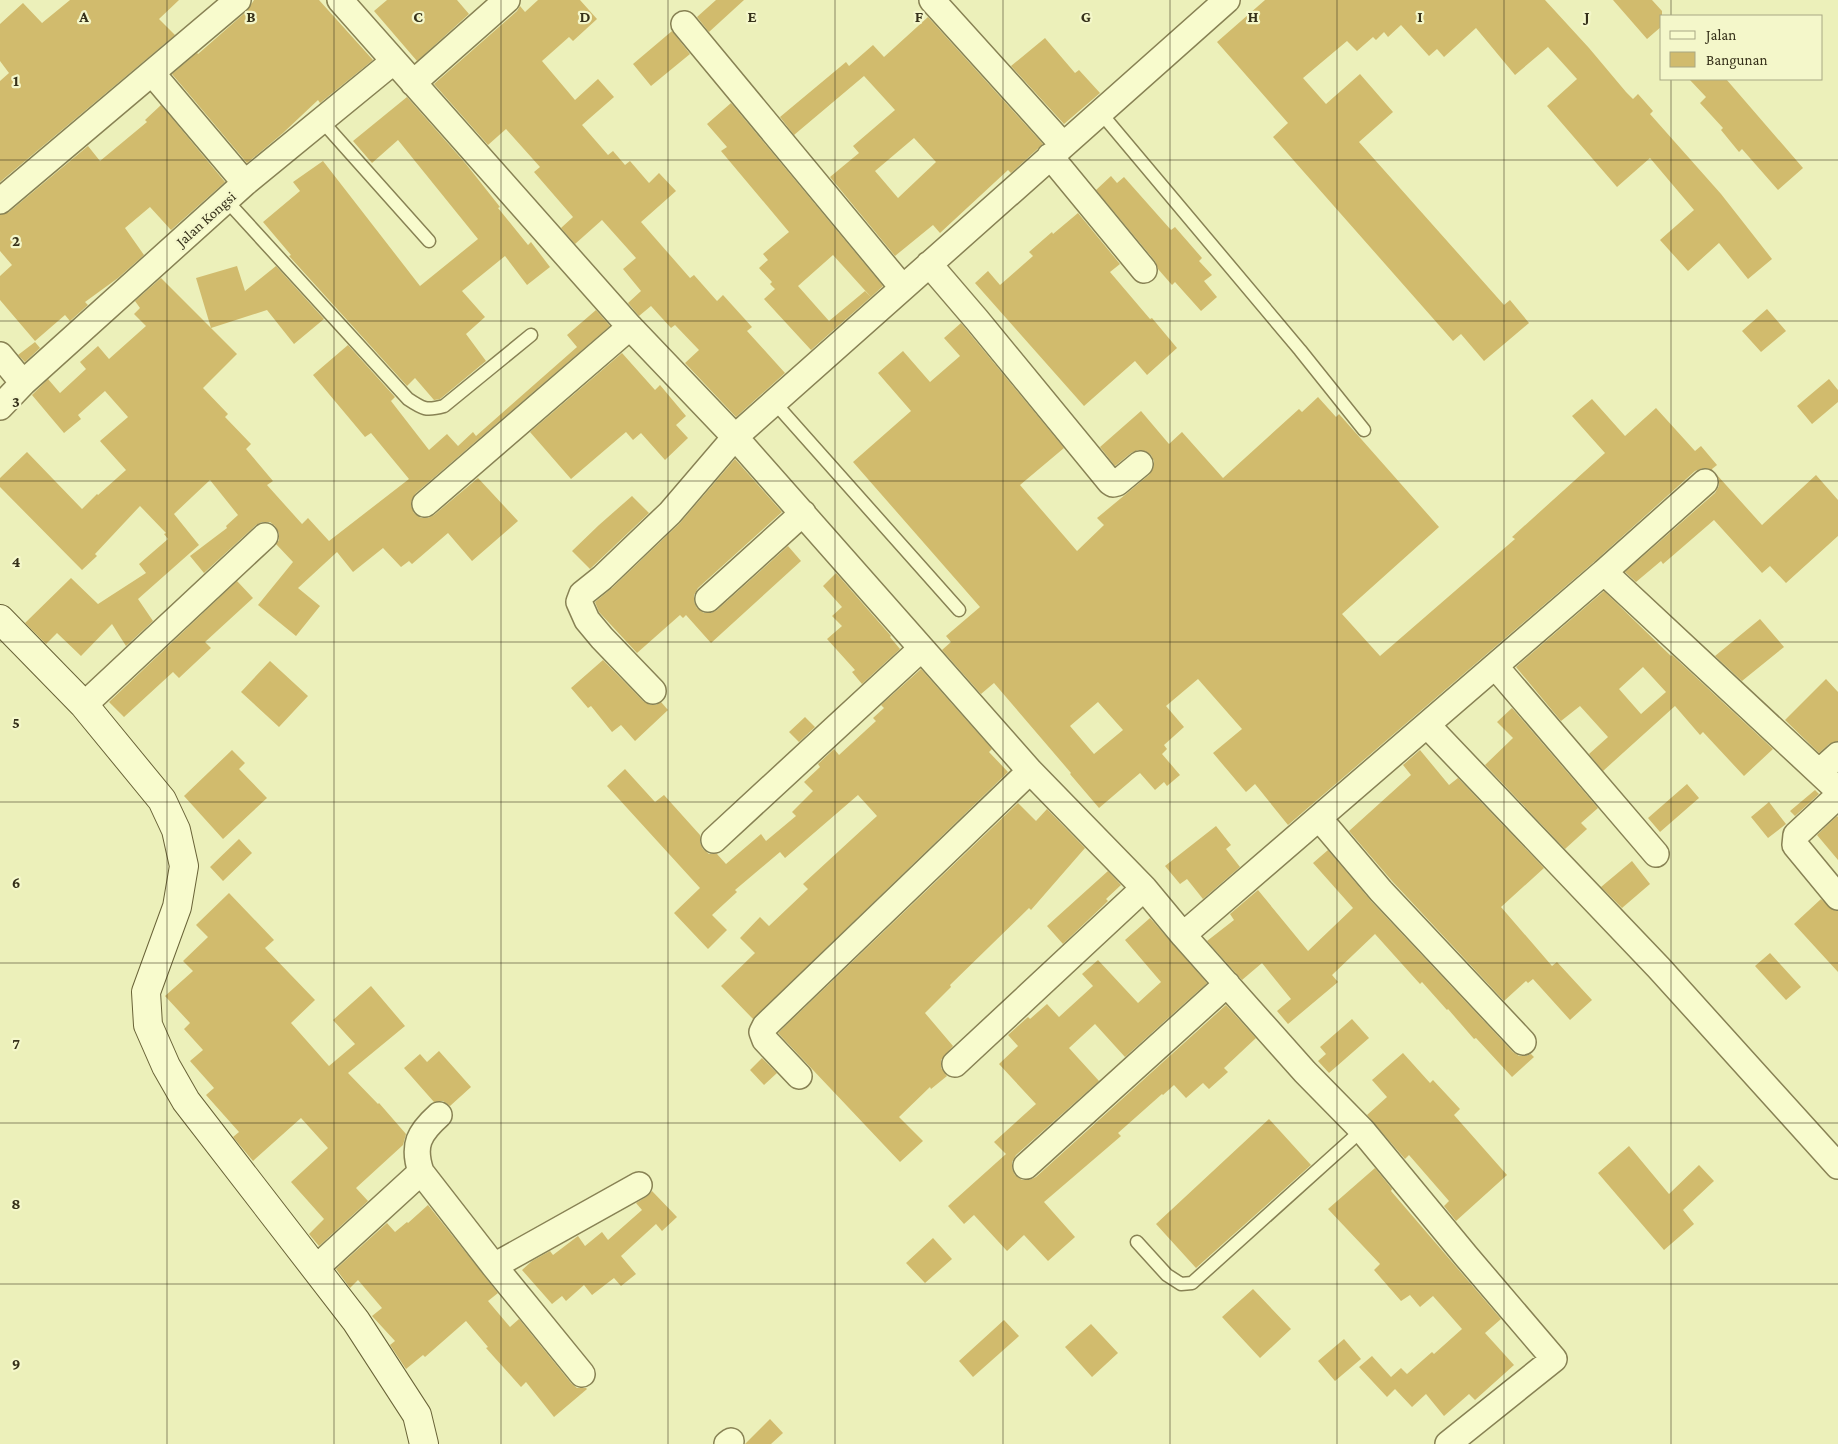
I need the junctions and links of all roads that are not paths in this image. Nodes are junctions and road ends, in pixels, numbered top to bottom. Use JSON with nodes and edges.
{"nodes":[{"id":1,"x":238,"y":0,"type":"edge"},
{"id":2,"x":340,"y":0,"type":"edge"},
{"id":3,"x":507,"y":0,"type":"edge"},
{"id":4,"x":932,"y":0,"type":"edge"},
{"id":5,"x":1227,"y":0,"type":"edge"},
{"id":6,"x":684,"y":24,"type":"dead end"},
{"id":7,"x":394,"y":61,"type":"junction"},
{"id":8,"x":152,"y":73,"type":"junction"},
{"id":9,"x":413,"y":83,"type":"junction"},
{"id":10,"x":1100,"y":112,"type":"junction"},
{"id":11,"x":321,"y":120,"type":"junction"},
{"id":12,"x":1057,"y":150,"type":"junction"},
{"id":13,"x":245,"y":184,"type":"junction"},
{"id":14,"x":0,"y":201,"type":"edge"},
{"id":15,"x":227,"y":201,"type":"junction"},
{"id":16,"x":429,"y":241,"type":"dead end"},
{"id":17,"x":929,"y":264,"type":"junction"},
{"id":18,"x":1144,"y":270,"type":"dead end"},
{"id":19,"x":902,"y":288,"type":"junction"},
{"id":20,"x":630,"y":327,"type":"junction"},
{"id":21,"x":531,"y":334,"type":"dead end"},
{"id":22,"x":0,"y":355,"type":"edge"},
{"id":23,"x":23,"y":383,"type":"junction"},
{"id":24,"x":774,"y":402,"type":"junction"},
{"id":25,"x":0,"y":408,"type":"edge"},
{"id":26,"x":1364,"y":430,"type":"dead end"},
{"id":27,"x":735,"y":436,"type":"junction"},
{"id":28,"x":1140,"y":464,"type":"dead end"},
{"id":29,"x":1705,"y":482,"type":"dead end"},
{"id":30,"x":424,"y":504,"type":"dead end"},
{"id":31,"x":802,"y":513,"type":"junction"},
{"id":32,"x":265,"y":536,"type":"dead end"},
{"id":33,"x":1604,"y":572,"type":"junction"},
{"id":34,"x":708,"y":599,"type":"dead end"},
{"id":35,"x":959,"y":610,"type":"dead end"},
{"id":36,"x":0,"y":618,"type":"edge"},
{"id":37,"x":921,"y":649,"type":"junction"},
{"id":38,"x":1495,"y":666,"type":"junction"},
{"id":39,"x":653,"y":691,"type":"dead end"},
{"id":40,"x":84,"y":705,"type":"junction"},
{"id":41,"x":1427,"y":725,"type":"junction"},
{"id":42,"x":1838,"y":755,"type":"edge"},
{"id":43,"x":1030,"y":771,"type":"junction"},
{"id":44,"x":1819,"y":772,"type":"junction"},
{"id":45,"x":1838,"y":790,"type":"edge"},
{"id":46,"x":1838,"y":796,"type":"edge"},
{"id":47,"x":1319,"y":818,"type":"junction"},
{"id":48,"x":714,"y":840,"type":"dead end"},
{"id":49,"x":1656,"y":854,"type":"dead end"},
{"id":50,"x":1144,"y":888,"type":"junction"},
{"id":51,"x":1838,"y":896,"type":"edge"},
{"id":52,"x":1183,"y":935,"type":"junction"},
{"id":53,"x":1227,"y":984,"type":"junction"},
{"id":54,"x":1523,"y":1042,"type":"dead end"},
{"id":55,"x":955,"y":1064,"type":"dead end"},
{"id":56,"x":799,"y":1076,"type":"dead end"},
{"id":57,"x":439,"y":1116,"type":"dead end"},
{"id":58,"x":1362,"y":1130,"type":"junction"},
{"id":59,"x":1026,"y":1166,"type":"dead end"},
{"id":60,"x":1838,"y":1166,"type":"edge"},
{"id":61,"x":421,"y":1172,"type":"junction"},
{"id":62,"x":639,"y":1185,"type":"dead end"},
{"id":63,"x":1137,"y":1242,"type":"dead end"},
{"id":64,"x":494,"y":1266,"type":"junction"},
{"id":65,"x":316,"y":1268,"type":"junction"},
{"id":66,"x":582,"y":1374,"type":"dead end"},
{"id":67,"x":424,"y":1444,"type":"edge"},
{"id":68,"x":1448,"y":1444,"type":"edge"}],
"edges":[{"from":1,"to":8,"type":"street"},
{"from":2,"to":7,"type":"street"},
{"from":3,"to":9,"type":"street"},
{"from":4,"to":12,"type":"street"},
{"from":5,"to":10,"type":"street"},
{"from":6,"to":19,"type":"street"},
{"from":7,"to":9,"type":"street"},
{"from":7,"to":11,"type":"street","name":"Jalan Kongsi"},
{"from":8,"to":13,"type":"street"},
{"from":8,"to":14,"type":"street"},
{"from":9,"to":20,"type":"street"},
{"from":10,"to":12,"type":"street"},
{"from":10,"to":26,"type":"lane"},
{"from":11,"to":13,"type":"street","name":"Jalan Kongsi"},
{"from":11,"to":16,"type":"lane"},
{"from":12,"to":17,"type":"street"},
{"from":12,"to":18,"type":"street"},
{"from":13,"to":15,"type":"street","name":"Jalan Kongsi"},
{"from":15,"to":21,"type":"lane"},
{"from":15,"to":23,"type":"street","name":"Jalan Kongsi"},
{"from":17,"to":19,"type":"street"},
{"from":17,"to":28,"type":"street"},
{"from":19,"to":24,"type":"street"},
{"from":20,"to":27,"type":"street"},
{"from":20,"to":30,"type":"street"},
{"from":22,"to":23,"type":"street"},
{"from":23,"to":25,"type":"street","name":"Jalan Kongsi"},
{"from":24,"to":27,"type":"street"},
{"from":24,"to":35,"type":"lane"},
{"from":27,"to":31,"type":"street"},
{"from":27,"to":39,"type":"street"},
{"from":29,"to":33,"type":"street"},
{"from":31,"to":34,"type":"street"},
{"from":31,"to":37,"type":"street"},
{"from":32,"to":40,"type":"street"},
{"from":33,"to":38,"type":"street"},
{"from":33,"to":44,"type":"street"},
{"from":36,"to":40,"type":"street"},
{"from":37,"to":43,"type":"street"},
{"from":37,"to":48,"type":"street"},
{"from":38,"to":41,"type":"street"},
{"from":38,"to":49,"type":"street"},
{"from":40,"to":65,"type":"street"},
{"from":41,"to":47,"type":"street"},
{"from":41,"to":60,"type":"street"},
{"from":42,"to":44,"type":"street"},
{"from":43,"to":50,"type":"street"},
{"from":43,"to":56,"type":"street"},
{"from":44,"to":45,"type":"street"},
{"from":46,"to":51,"type":"street"},
{"from":47,"to":52,"type":"street"},
{"from":47,"to":54,"type":"street"},
{"from":50,"to":52,"type":"street"},
{"from":50,"to":55,"type":"street"},
{"from":52,"to":53,"type":"street"},
{"from":53,"to":58,"type":"street"},
{"from":53,"to":59,"type":"street"},
{"from":57,"to":61,"type":"street"},
{"from":58,"to":63,"type":"lane"},
{"from":58,"to":68,"type":"street"},
{"from":61,"to":64,"type":"street"},
{"from":61,"to":65,"type":"street"},
{"from":62,"to":64,"type":"street"},
{"from":64,"to":66,"type":"street"},
{"from":65,"to":67,"type":"street"}]}
